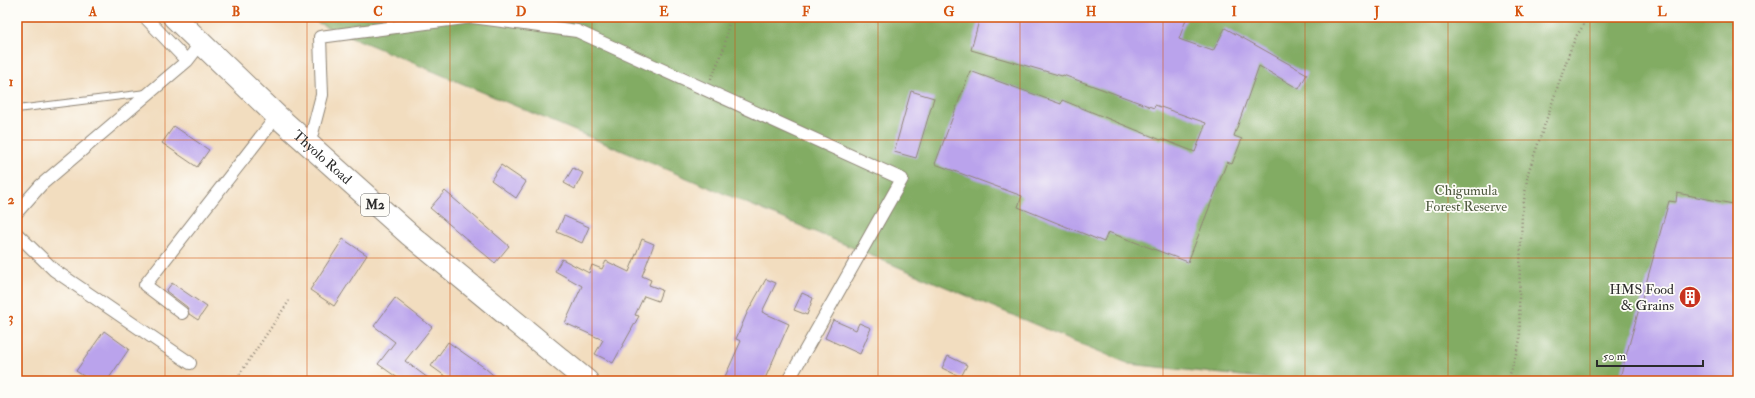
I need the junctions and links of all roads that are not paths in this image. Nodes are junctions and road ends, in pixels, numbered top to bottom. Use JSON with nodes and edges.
{"nodes":[{"id":1,"x":145,"y":17,"type":"edge"},
{"id":2,"x":174,"y":17,"type":"edge"},
{"id":3,"x":472,"y":17,"type":"edge"},
{"id":4,"x":201,"y":43,"type":"junction"},
{"id":5,"x":187,"y":61,"type":"junction"},
{"id":6,"x":148,"y":93,"type":"junction"},
{"id":7,"x":17,"y":109,"type":"edge"},
{"id":8,"x":277,"y":116,"type":"junction"},
{"id":9,"x":308,"y":145,"type":"junction"},
{"id":10,"x":17,"y":212,"type":"edge"},
{"id":11,"x":17,"y":234,"type":"edge"},
{"id":12,"x":182,"y":313,"type":"dead end"},
{"id":13,"x":190,"y":363,"type":"dead end"},
{"id":14,"x":588,"y":381,"type":"edge"},
{"id":15,"x":788,"y":381,"type":"edge"}],
"edges":[{"from":1,"to":5,"type":"street"},
{"from":2,"to":4,"type":"highway","name":"Thyolo Road","number":"M2"},
{"from":3,"to":9,"type":"street"},
{"from":3,"to":15,"type":"street"},
{"from":4,"to":5,"type":"street"},
{"from":4,"to":8,"type":"highway","name":"Thyolo Road","number":"M2"},
{"from":5,"to":6,"type":"street"},
{"from":6,"to":7,"type":"lane"},
{"from":6,"to":10,"type":"street"},
{"from":8,"to":9,"type":"highway","name":"Thyolo Road","number":"M2"},
{"from":8,"to":12,"type":"street"},
{"from":9,"to":14,"type":"highway","name":"Thyolo Road","number":"M2"},
{"from":11,"to":13,"type":"street"}]}
